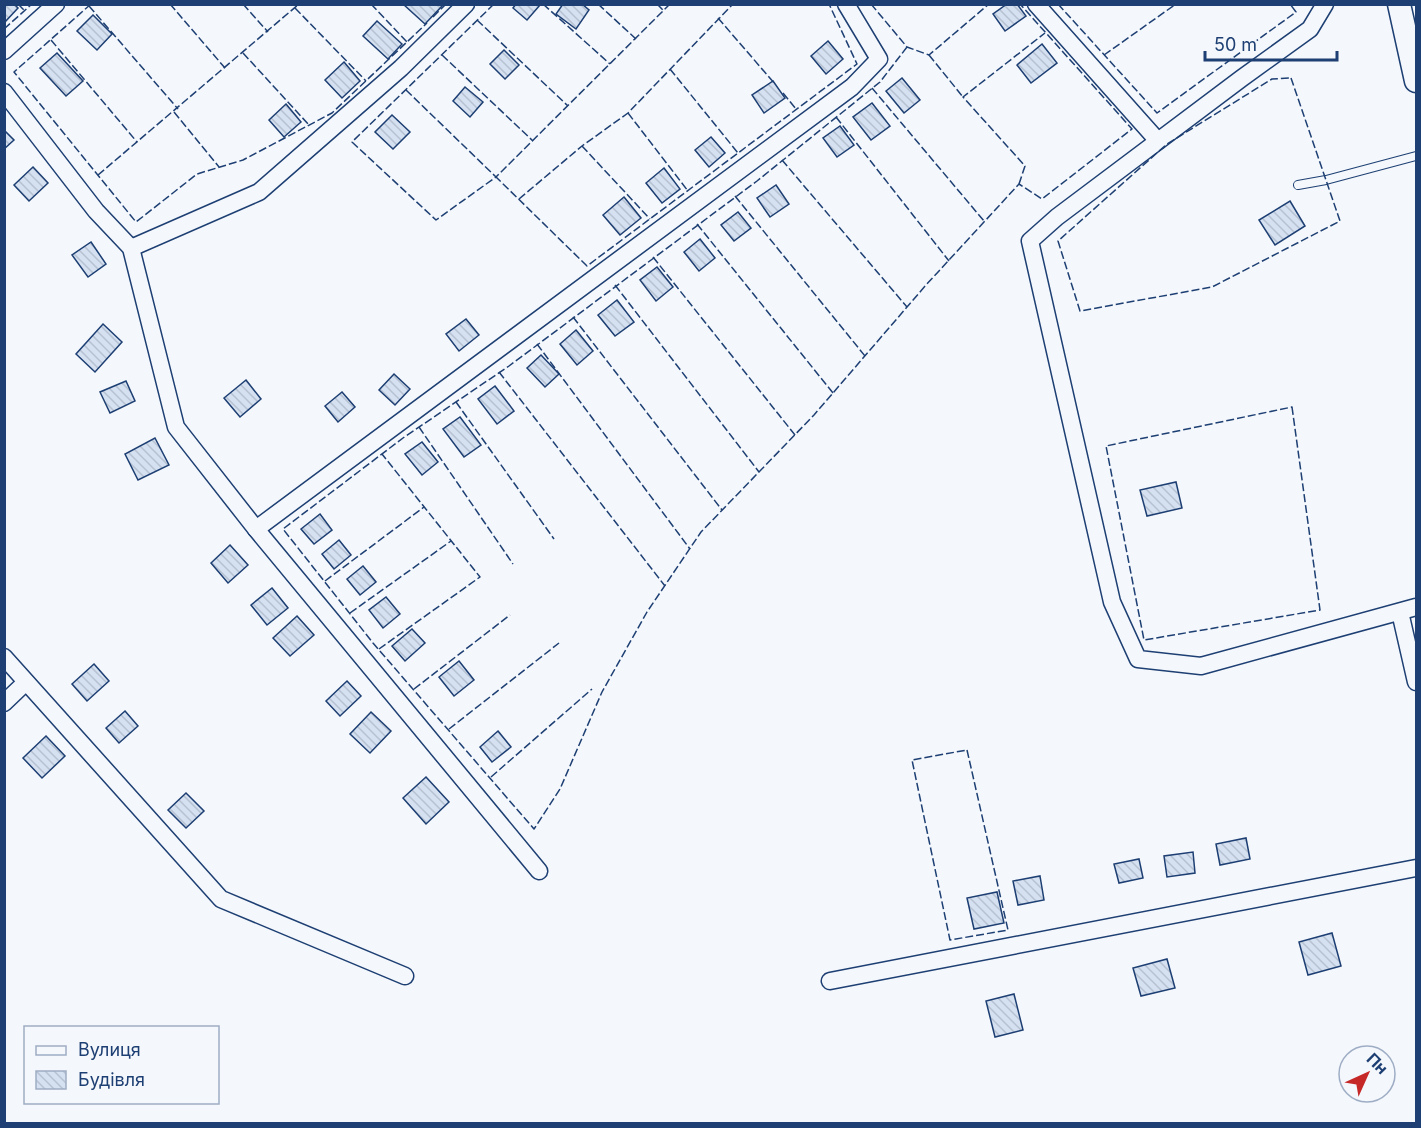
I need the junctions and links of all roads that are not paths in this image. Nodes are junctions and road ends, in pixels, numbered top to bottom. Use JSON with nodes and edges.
{"nodes":[{"id":1,"x":56,"y":4,"type":"edge"},
{"id":2,"x":466,"y":4,"type":"edge"},
{"id":3,"x":846,"y":4,"type":"edge"},
{"id":4,"x":1036,"y":4,"type":"edge"},
{"id":5,"x":1325,"y":4,"type":"edge"},
{"id":6,"x":1399,"y":4,"type":"edge"},
{"id":7,"x":4,"y":51,"type":"edge"},
{"id":8,"x":1416,"y":81,"type":"edge"},
{"id":9,"x":4,"y":92,"type":"edge"},
{"id":10,"x":1158,"y":141,"type":"junction"},
{"id":11,"x":1416,"y":156,"type":"edge"},
{"id":12,"x":1298,"y":185,"type":"dead end"},
{"id":13,"x":131,"y":248,"type":"junction"},
{"id":14,"x":256,"y":529,"type":"junction"},
{"id":15,"x":1416,"y":607,"type":"edge"},
{"id":16,"x":1400,"y":612,"type":"junction"},
{"id":17,"x":4,"y":657,"type":"edge"},
{"id":18,"x":26,"y":682,"type":"junction"},
{"id":19,"x":1416,"y":682,"type":"edge"},
{"id":20,"x":4,"y":703,"type":"edge"},
{"id":21,"x":1416,"y":868,"type":"edge"},
{"id":22,"x":539,"y":871,"type":"dead end"},
{"id":23,"x":405,"y":976,"type":"dead end"},
{"id":24,"x":830,"y":981,"type":"dead end"}],
"edges":[{"from":1,"to":7,"type":"street"},
{"from":2,"to":13,"type":"street"},
{"from":3,"to":14,"type":"street"},
{"from":4,"to":10,"type":"street"},
{"from":5,"to":10,"type":"street"},
{"from":6,"to":8,"type":"main road"},
{"from":9,"to":13,"type":"street"},
{"from":10,"to":16,"type":"street"},
{"from":11,"to":12,"type":"lane"},
{"from":13,"to":14,"type":"street"},
{"from":14,"to":22,"type":"street"},
{"from":15,"to":16,"type":"street"},
{"from":16,"to":19,"type":"street"},
{"from":17,"to":18,"type":"street"},
{"from":18,"to":20,"type":"street"},
{"from":18,"to":23,"type":"street"},
{"from":21,"to":24,"type":"street"}]}
